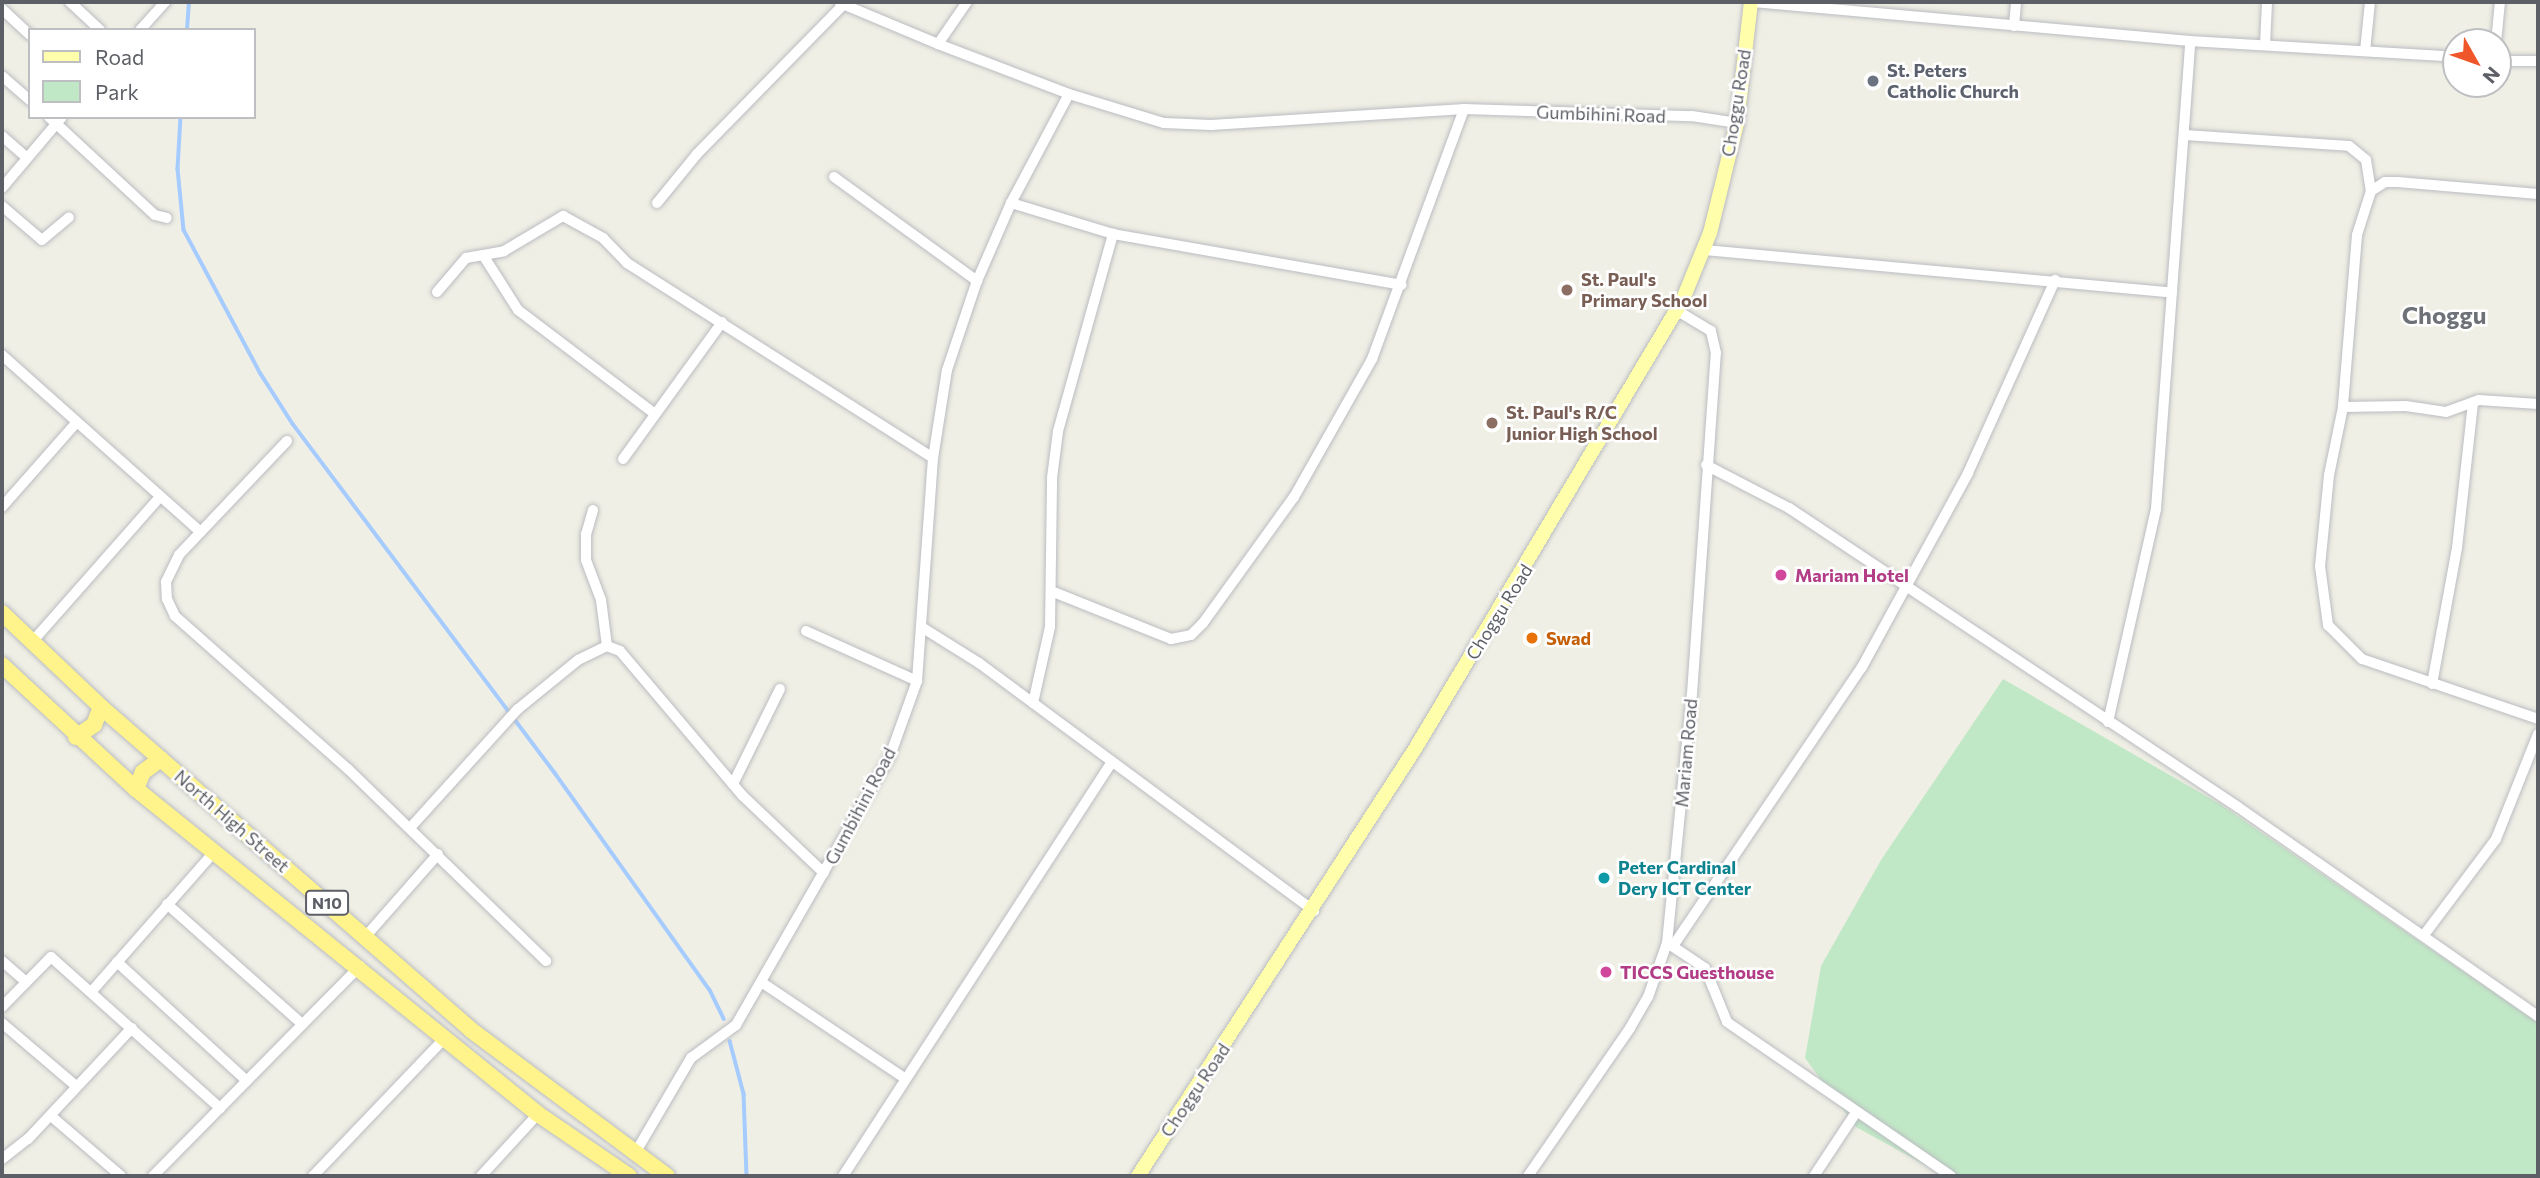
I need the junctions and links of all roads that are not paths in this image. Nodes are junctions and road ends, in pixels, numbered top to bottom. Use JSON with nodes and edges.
{"nodes":[{"id":1,"x":70,"y":2,"type":"edge"},
{"id":2,"x":165,"y":2,"type":"edge"},
{"id":3,"x":967,"y":2,"type":"edge"},
{"id":4,"x":1752,"y":2,"type":"edge"},
{"id":5,"x":2016,"y":2,"type":"edge"},
{"id":6,"x":2267,"y":2,"type":"edge"},
{"id":7,"x":2370,"y":2,"type":"edge"},
{"id":8,"x":2500,"y":2,"type":"edge"},
{"id":9,"x":841,"y":3,"type":"edge"},
{"id":10,"x":2,"y":9,"type":"edge"},
{"id":11,"x":2014,"y":26,"type":"junction"},
{"id":12,"x":98,"y":28,"type":"edge"},
{"id":13,"x":142,"y":28,"type":"edge"},
{"id":14,"x":2497,"y":28,"type":"edge"},
{"id":15,"x":28,"y":32,"type":"edge"},
{"id":16,"x":2190,"y":41,"type":"junction"},
{"id":17,"x":938,"y":44,"type":"junction"},
{"id":18,"x":2265,"y":45,"type":"junction"},
{"id":19,"x":2365,"y":51,"type":"junction"},
{"id":20,"x":2442,"y":56,"type":"edge"},
{"id":21,"x":2512,"y":61,"type":"edge"},
{"id":22,"x":2538,"y":61,"type":"edge"},
{"id":23,"x":2,"y":76,"type":"edge"},
{"id":24,"x":1069,"y":94,"type":"junction"},
{"id":25,"x":28,"y":98,"type":"edge"},
{"id":26,"x":1464,"y":109,"type":"junction"},
{"id":27,"x":56,"y":119,"type":"edge"},
{"id":28,"x":1737,"y":123,"type":"junction"},
{"id":29,"x":2185,"y":135,"type":"junction"},
{"id":30,"x":2,"y":136,"type":"edge"},
{"id":31,"x":27,"y":158,"type":"junction"},
{"id":32,"x":834,"y":177,"type":"dead end"},
{"id":33,"x":2,"y":188,"type":"edge"},
{"id":34,"x":2371,"y":191,"type":"junction"},
{"id":35,"x":2538,"y":194,"type":"edge"},
{"id":36,"x":657,"y":203,"type":"dead end"},
{"id":37,"x":1011,"y":203,"type":"junction"},
{"id":38,"x":2,"y":206,"type":"edge"},
{"id":39,"x":69,"y":217,"type":"dead end"},
{"id":40,"x":167,"y":218,"type":"dead end"},
{"id":41,"x":1113,"y":234,"type":"junction"},
{"id":42,"x":1704,"y":250,"type":"junction"},
{"id":43,"x":483,"y":255,"type":"junction"},
{"id":44,"x":2055,"y":280,"type":"junction"},
{"id":45,"x":977,"y":281,"type":"junction"},
{"id":46,"x":1402,"y":285,"type":"junction"},
{"id":47,"x":437,"y":292,"type":"dead end"},
{"id":48,"x":2172,"y":293,"type":"junction"},
{"id":49,"x":1676,"y":310,"type":"junction"},
{"id":50,"x":722,"y":322,"type":"junction"},
{"id":51,"x":4,"y":360,"type":"edge"},
{"id":52,"x":2473,"y":402,"type":"junction"},
{"id":53,"x":2538,"y":404,"type":"edge"},
{"id":54,"x":2343,"y":407,"type":"junction"},
{"id":55,"x":655,"y":414,"type":"junction"},
{"id":56,"x":77,"y":422,"type":"junction"},
{"id":57,"x":287,"y":441,"type":"dead end"},
{"id":58,"x":933,"y":458,"type":"junction"},
{"id":59,"x":623,"y":459,"type":"dead end"},
{"id":60,"x":1706,"y":465,"type":"junction"},
{"id":61,"x":160,"y":497,"type":"junction"},
{"id":62,"x":2,"y":507,"type":"edge"},
{"id":63,"x":593,"y":510,"type":"dead end"},
{"id":64,"x":201,"y":532,"type":"junction"},
{"id":65,"x":1905,"y":587,"type":"junction"},
{"id":66,"x":1051,"y":591,"type":"junction"},
{"id":67,"x":2,"y":613,"type":"edge"},
{"id":68,"x":923,"y":628,"type":"junction"},
{"id":69,"x":806,"y":631,"type":"dead end"},
{"id":70,"x":32,"y":642,"type":"junction"},
{"id":71,"x":607,"y":646,"type":"junction"},
{"id":72,"x":2,"y":665,"type":"edge"},
{"id":73,"x":917,"y":681,"type":"junction"},
{"id":74,"x":2432,"y":684,"type":"junction"},
{"id":75,"x":780,"y":689,"type":"dead end"},
{"id":76,"x":1033,"y":703,"type":"junction"},
{"id":77,"x":101,"y":707,"type":"junction"},
{"id":78,"x":2538,"y":719,"type":"edge"},
{"id":79,"x":2108,"y":722,"type":"junction"},
{"id":80,"x":2538,"y":734,"type":"edge"},
{"id":81,"x":76,"y":737,"type":"junction"},
{"id":82,"x":161,"y":759,"type":"junction"},
{"id":83,"x":1111,"y":764,"type":"junction"},
{"id":84,"x":733,"y":784,"type":"junction"},
{"id":85,"x":136,"y":789,"type":"junction"},
{"id":86,"x":410,"y":828,"type":"junction"},
{"id":87,"x":214,"y":852,"type":"junction"},
{"id":88,"x":438,"y":855,"type":"junction"},
{"id":89,"x":824,"y":873,"type":"junction"},
{"id":90,"x":167,"y":904,"type":"junction"},
{"id":91,"x":1314,"y":911,"type":"junction"},
{"id":92,"x":2424,"y":935,"type":"junction"},
{"id":93,"x":366,"y":936,"type":"junction"},
{"id":94,"x":1670,"y":944,"type":"junction"},
{"id":95,"x":2,"y":961,"type":"edge"},
{"id":96,"x":546,"y":961,"type":"dead end"},
{"id":97,"x":117,"y":962,"type":"junction"},
{"id":98,"x":360,"y":966,"type":"junction"},
{"id":99,"x":24,"y":980,"type":"junction"},
{"id":100,"x":761,"y":982,"type":"junction"},
{"id":101,"x":92,"y":991,"type":"junction"},
{"id":102,"x":2,"y":1007,"type":"edge"},
{"id":103,"x":2538,"y":1016,"type":"edge"},
{"id":104,"x":2,"y":1023,"type":"edge"},
{"id":105,"x":302,"y":1024,"type":"junction"},
{"id":106,"x":132,"y":1028,"type":"junction"},
{"id":107,"x":445,"y":1038,"type":"junction"},
{"id":108,"x":906,"y":1079,"type":"junction"},
{"id":109,"x":247,"y":1081,"type":"junction"},
{"id":110,"x":76,"y":1086,"type":"junction"},
{"id":111,"x":220,"y":1108,"type":"junction"},
{"id":112,"x":538,"y":1114,"type":"junction"},
{"id":113,"x":1855,"y":1114,"type":"junction"},
{"id":114,"x":51,"y":1116,"type":"junction"},
{"id":115,"x":634,"y":1155,"type":"junction"},
{"id":116,"x":2,"y":1159,"type":"edge"},
{"id":117,"x":121,"y":1176,"type":"edge"},
{"id":118,"x":153,"y":1176,"type":"edge"},
{"id":119,"x":313,"y":1176,"type":"edge"},
{"id":120,"x":481,"y":1176,"type":"edge"},
{"id":121,"x":626,"y":1176,"type":"edge"},
{"id":122,"x":667,"y":1176,"type":"edge"},
{"id":123,"x":843,"y":1176,"type":"edge"},
{"id":124,"x":1138,"y":1176,"type":"edge"},
{"id":125,"x":1528,"y":1176,"type":"edge"},
{"id":126,"x":1814,"y":1176,"type":"edge"},
{"id":127,"x":1951,"y":1176,"type":"edge"}],
"edges":[{"from":1,"to":12,"type":"street"},
{"from":2,"to":13,"type":"street"},
{"from":3,"to":17,"type":"street"},
{"from":4,"to":11,"type":"street"},
{"from":4,"to":28,"type":"main road","name":"Choggu Road"},
{"from":5,"to":11,"type":"street"},
{"from":6,"to":18,"type":"street"},
{"from":7,"to":19,"type":"street"},
{"from":8,"to":14,"type":"street"},
{"from":9,"to":17,"type":"street","name":"Gumbihini Road"},
{"from":9,"to":36,"type":"street"},
{"from":10,"to":15,"type":"street"},
{"from":11,"to":16,"type":"street"},
{"from":16,"to":18,"type":"street"},
{"from":16,"to":29,"type":"street"},
{"from":17,"to":24,"type":"street","name":"Gumbihini Road"},
{"from":18,"to":19,"type":"street"},
{"from":19,"to":20,"type":"street"},
{"from":21,"to":22,"type":"street"},
{"from":23,"to":25,"type":"street"},
{"from":24,"to":26,"type":"street","name":"Gumbihini Road"},
{"from":24,"to":37,"type":"street","name":"Gumbihini Road"},
{"from":26,"to":28,"type":"street","name":"Gumbihini Road"},
{"from":26,"to":46,"type":"street"},
{"from":27,"to":31,"type":"street"},
{"from":27,"to":40,"type":"street"},
{"from":28,"to":42,"type":"main road","name":"Choggu Road"},
{"from":29,"to":34,"type":"street"},
{"from":29,"to":48,"type":"street"},
{"from":30,"to":31,"type":"street"},
{"from":31,"to":33,"type":"street"},
{"from":32,"to":45,"type":"street"},
{"from":34,"to":35,"type":"street"},
{"from":34,"to":54,"type":"street"},
{"from":37,"to":41,"type":"street"},
{"from":37,"to":45,"type":"street","name":"Gumbihini Road"},
{"from":38,"to":39,"type":"street"},
{"from":41,"to":46,"type":"street"},
{"from":41,"to":66,"type":"street"},
{"from":42,"to":44,"type":"street"},
{"from":42,"to":49,"type":"main road","name":"Choggu Road"},
{"from":43,"to":47,"type":"street"},
{"from":43,"to":50,"type":"street"},
{"from":43,"to":55,"type":"street"},
{"from":44,"to":48,"type":"street"},
{"from":44,"to":65,"type":"street"},
{"from":45,"to":58,"type":"street","name":"Gumbihini Road"},
{"from":46,"to":66,"type":"street"},
{"from":48,"to":79,"type":"street"},
{"from":49,"to":60,"type":"street","name":"Mariam Road"},
{"from":49,"to":91,"type":"main road","name":"Choggu Road"},
{"from":50,"to":55,"type":"street"},
{"from":50,"to":58,"type":"street"},
{"from":51,"to":56,"type":"street"},
{"from":52,"to":53,"type":"street"},
{"from":52,"to":54,"type":"street"},
{"from":52,"to":74,"type":"street"},
{"from":54,"to":74,"type":"street"},
{"from":55,"to":59,"type":"street"},
{"from":56,"to":61,"type":"street"},
{"from":56,"to":62,"type":"street"},
{"from":57,"to":64,"type":"street"},
{"from":58,"to":68,"type":"street","name":"Gumbihini Road"},
{"from":60,"to":65,"type":"street"},
{"from":60,"to":94,"type":"street","name":"Mariam Road"},
{"from":61,"to":64,"type":"street"},
{"from":61,"to":70,"type":"street"},
{"from":63,"to":71,"type":"street"},
{"from":64,"to":86,"type":"street"},
{"from":65,"to":79,"type":"street"},
{"from":65,"to":94,"type":"street"},
{"from":66,"to":76,"type":"street"},
{"from":67,"to":70,"type":"highway","name":"North High Street","number":"N10"},
{"from":68,"to":73,"type":"street","name":"Gumbihini Road"},
{"from":68,"to":76,"type":"street"},
{"from":69,"to":73,"type":"street"},
{"from":70,"to":77,"type":"highway","name":"North High Street","number":"N10"},
{"from":71,"to":84,"type":"street"},
{"from":71,"to":86,"type":"street"},
{"from":72,"to":81,"type":"highway","name":"North High Street","number":"N10"},
{"from":73,"to":89,"type":"street","name":"Gumbihini Road"},
{"from":74,"to":78,"type":"street"},
{"from":75,"to":84,"type":"street"},
{"from":76,"to":83,"type":"street"},
{"from":77,"to":81,"type":"highway"},
{"from":77,"to":82,"type":"highway","name":"North High Street","number":"N10"},
{"from":79,"to":92,"type":"street"},
{"from":80,"to":92,"type":"street"},
{"from":81,"to":85,"type":"highway","name":"North High Street","number":"N10"},
{"from":82,"to":85,"type":"highway"},
{"from":82,"to":93,"type":"highway","name":"North High Street","number":"N10"},
{"from":83,"to":91,"type":"street"},
{"from":83,"to":108,"type":"street"},
{"from":84,"to":89,"type":"street"},
{"from":85,"to":87,"type":"highway","name":"North High Street","number":"N10"},
{"from":86,"to":88,"type":"street"},
{"from":87,"to":90,"type":"street"},
{"from":87,"to":98,"type":"highway","name":"North High Street","number":"N10"},
{"from":88,"to":93,"type":"street"},
{"from":88,"to":96,"type":"street"},
{"from":89,"to":100,"type":"street","name":"Gumbihini Road"},
{"from":90,"to":97,"type":"street"},
{"from":90,"to":105,"type":"street"},
{"from":91,"to":124,"type":"main road","name":"Choggu Road"},
{"from":92,"to":103,"type":"street"},
{"from":93,"to":115,"type":"highway","name":"North High Street","number":"N10"},
{"from":94,"to":113,"type":"street"},
{"from":94,"to":125,"type":"street","name":"Mariam Road"},
{"from":95,"to":99,"type":"street"},
{"from":97,"to":101,"type":"street"},
{"from":97,"to":109,"type":"street"},
{"from":98,"to":105,"type":"street"},
{"from":98,"to":107,"type":"highway","name":"North High Street","number":"N10"},
{"from":99,"to":101,"type":"street"},
{"from":99,"to":102,"type":"street"},
{"from":100,"to":108,"type":"street"},
{"from":100,"to":115,"type":"street","name":"Gumbihini Road"},
{"from":101,"to":106,"type":"street"},
{"from":104,"to":110,"type":"street"},
{"from":105,"to":109,"type":"street"},
{"from":106,"to":110,"type":"street"},
{"from":106,"to":111,"type":"street"},
{"from":107,"to":112,"type":"highway","name":"North High Street","number":"N10"},
{"from":107,"to":119,"type":"street"},
{"from":108,"to":123,"type":"street"},
{"from":109,"to":111,"type":"street"},
{"from":110,"to":114,"type":"street"},
{"from":111,"to":118,"type":"street"},
{"from":112,"to":120,"type":"street"},
{"from":112,"to":121,"type":"highway","name":"North High Street","number":"N10"},
{"from":113,"to":126,"type":"street"},
{"from":113,"to":127,"type":"street"},
{"from":114,"to":116,"type":"street"},
{"from":114,"to":117,"type":"street"},
{"from":115,"to":122,"type":"highway","name":"North High Street","number":"N10"}]}
